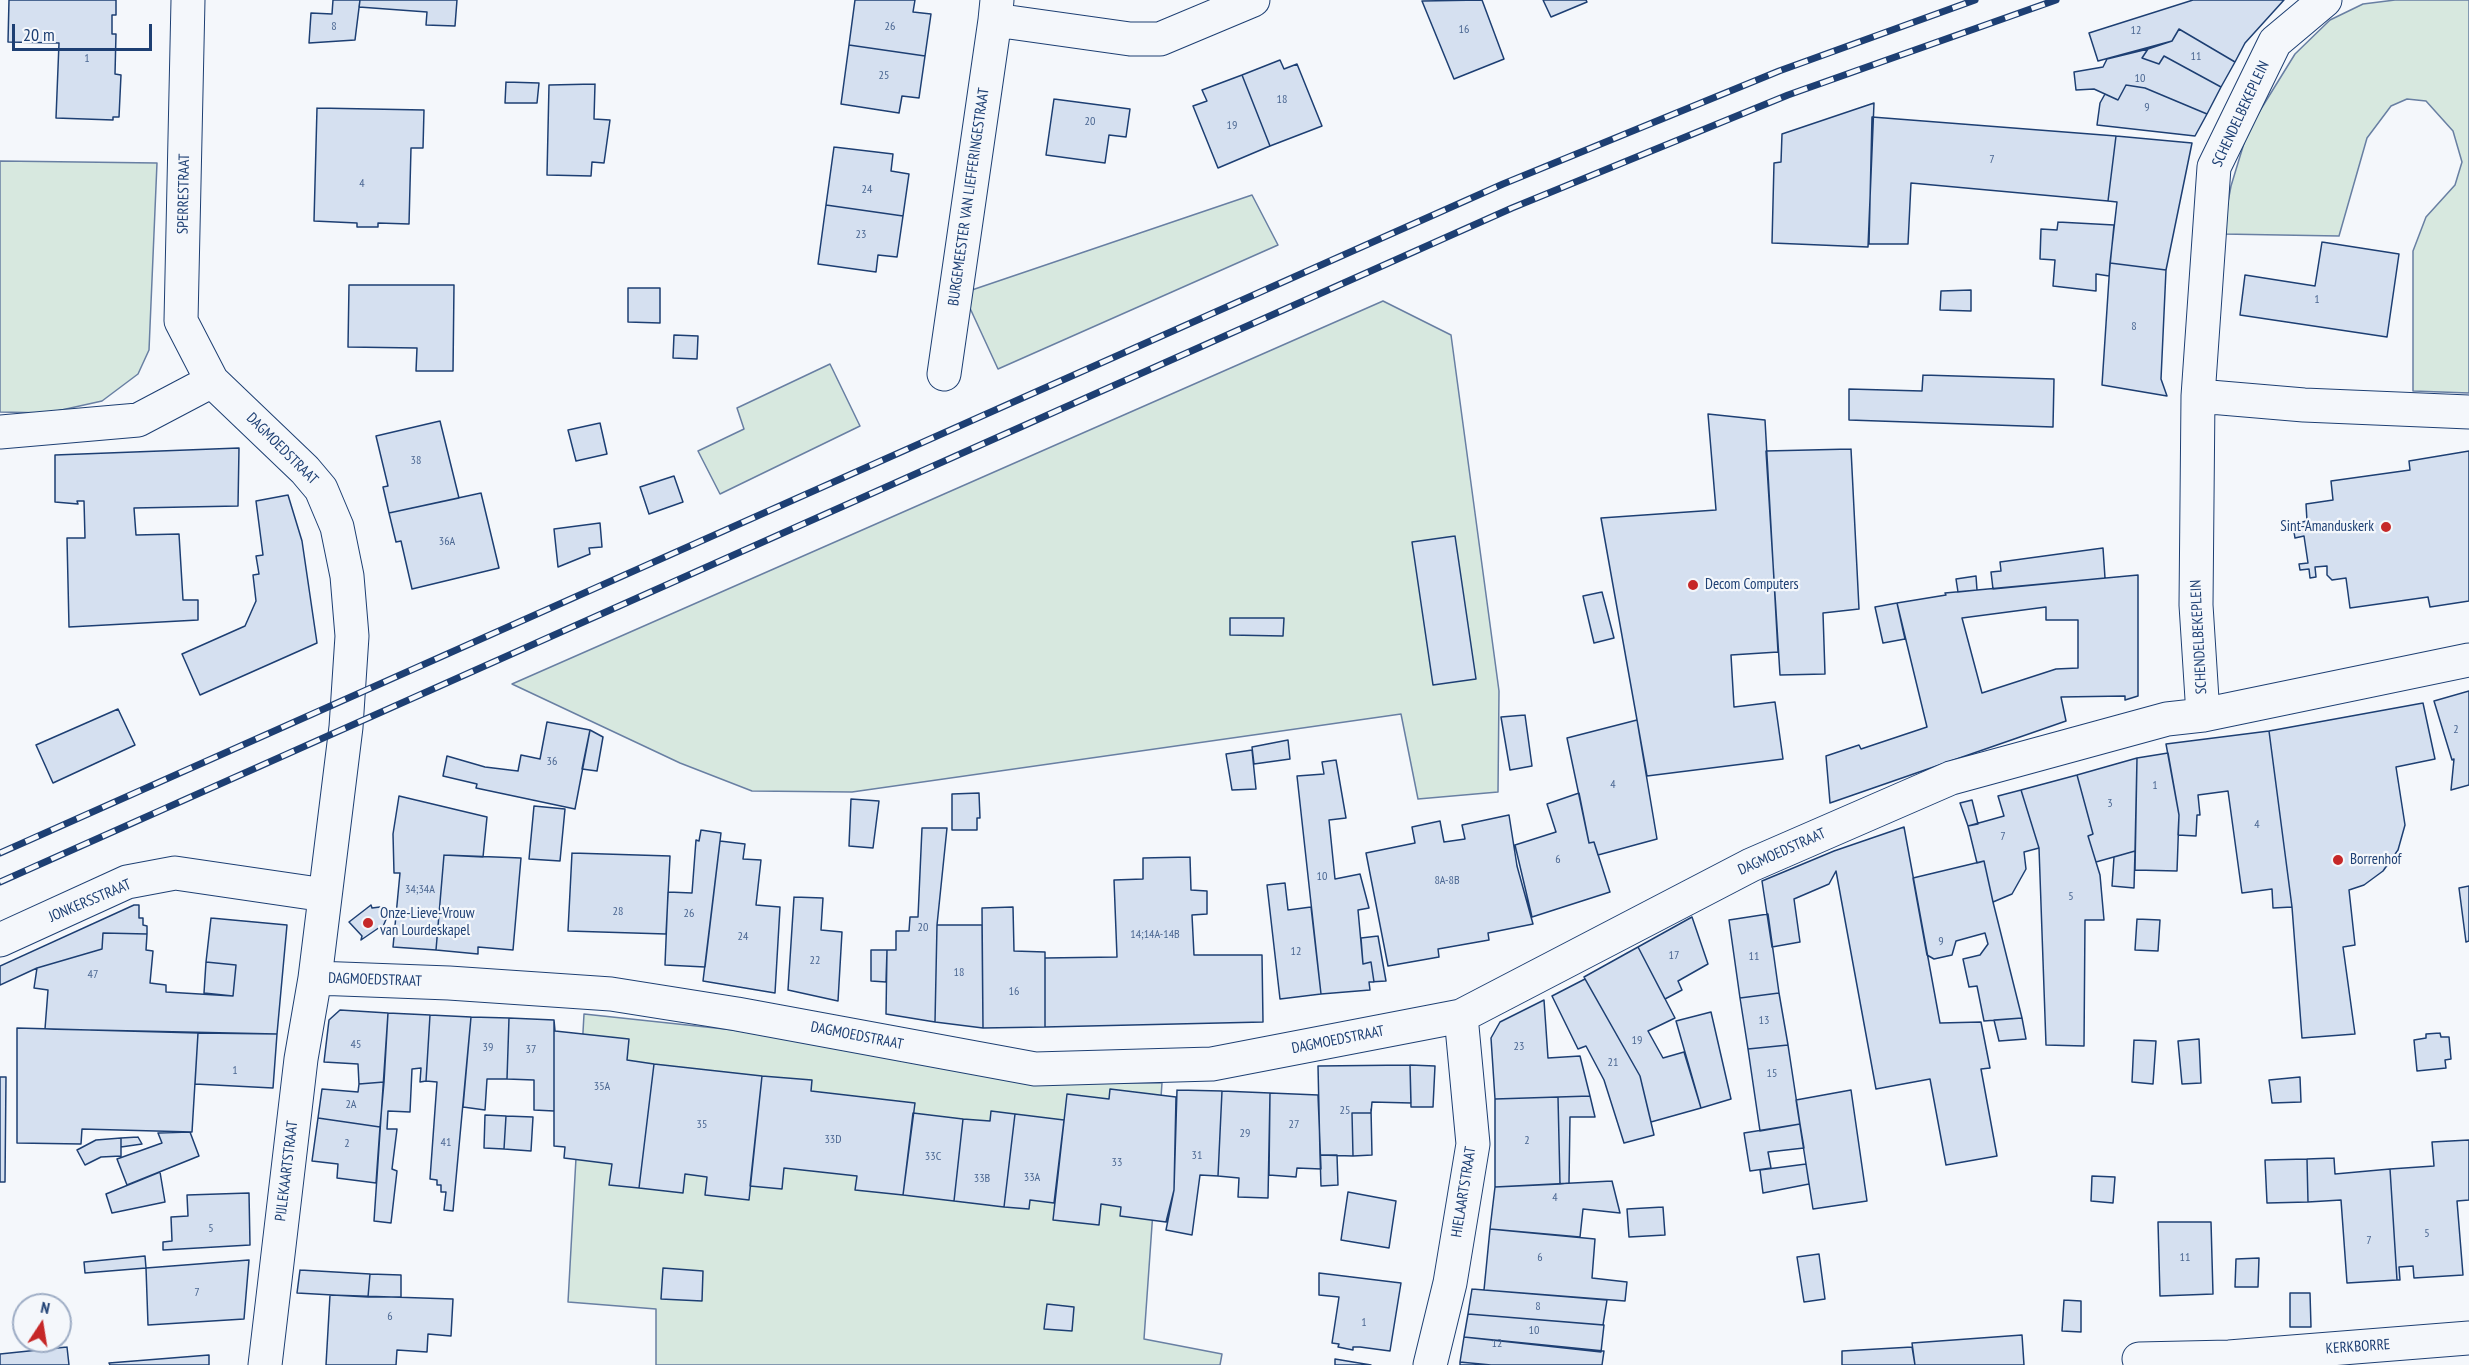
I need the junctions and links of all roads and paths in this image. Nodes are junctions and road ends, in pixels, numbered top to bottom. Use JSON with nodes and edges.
{"nodes":[{"id":1,"x":188,"y":0,"type":"edge"},
{"id":2,"x":1253,"y":0,"type":"edge"},
{"id":3,"x":2325,"y":0,"type":"edge"},
{"id":4,"x":996,"y":10,"type":"edge"},
{"id":5,"x":944,"y":374,"type":"dead end"},
{"id":6,"x":212,"y":381,"type":"junction"},
{"id":7,"x":2198,"y":396,"type":"junction"},
{"id":8,"x":2469,"y":412,"type":"edge"},
{"id":9,"x":0,"y":432,"type":"edge"},
{"id":10,"x":2469,"y":660,"type":"edge"},
{"id":11,"x":2203,"y":716,"type":"junction"},
{"id":12,"x":325,"y":895,"type":"junction"},
{"id":13,"x":0,"y":940,"type":"edge"},
{"id":14,"x":315,"y":978,"type":"junction"},
{"id":15,"x":1461,"y":1016,"type":"junction"},
{"id":16,"x":2469,"y":1338,"type":"edge"},
{"id":17,"x":2139,"y":1359,"type":"dead end"},
{"id":18,"x":265,"y":1365,"type":"edge"},
{"id":19,"x":1430,"y":1365,"type":"edge"}],
"edges":[{"from":1,"to":6,"type":"street","name":"SPERRESTRAAT"},
{"from":2,"to":4,"type":"street","name":"BURGEMEESTER VAN LIEFFERINGESTRAAT"},
{"from":3,"to":7,"type":"street","name":"SCHENDELBEKEPLEIN"},
{"from":4,"to":5,"type":"street","name":"BURGEMEESTER VAN LIEFFERINGESTRAAT"},
{"from":6,"to":9,"type":"street"},
{"from":6,"to":12,"type":"street","name":"DAGMOEDSTRAAT"},
{"from":7,"to":8,"type":"street"},
{"from":7,"to":11,"type":"street","name":"SCHENDELBEKEPLEIN"},
{"from":10,"to":11,"type":"street","name":"SCHENDELBEKEPLEIN"},
{"from":11,"to":15,"type":"street","name":"DAGMOEDSTRAAT"},
{"from":12,"to":13,"type":"street","name":"JONKERSSTRAAT"},
{"from":12,"to":14,"type":"street","name":"DAGMOEDSTRAAT"},
{"from":14,"to":15,"type":"street","name":"DAGMOEDSTRAAT"},
{"from":14,"to":18,"type":"street","name":"PIJLEKAARTSTRAAT"},
{"from":15,"to":19,"type":"street","name":"HIELAARTSTRAAT"},
{"from":16,"to":17,"type":"street","name":"KERKBORRE"}]}
